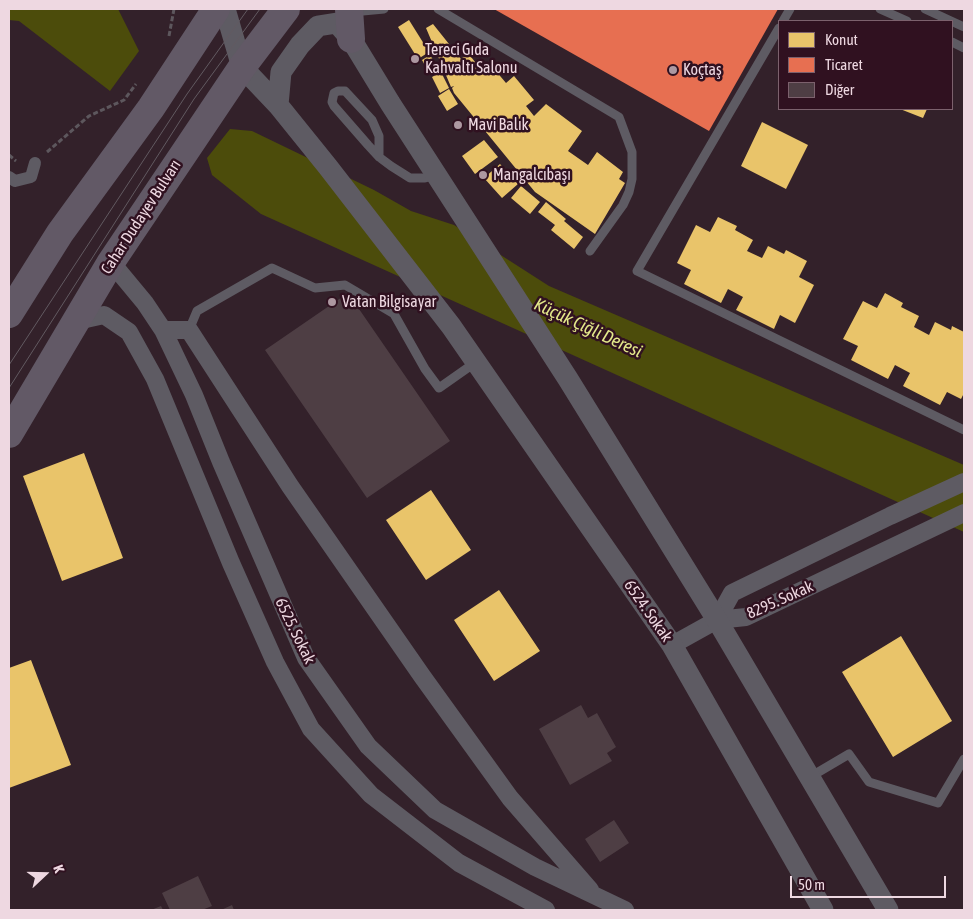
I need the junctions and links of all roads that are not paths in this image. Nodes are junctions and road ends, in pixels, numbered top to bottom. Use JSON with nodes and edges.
{"nodes":[{"id":1,"x":216,"y":9,"type":"edge"},
{"id":2,"x":225,"y":9,"type":"edge"},
{"id":3,"x":286,"y":9,"type":"edge"},
{"id":4,"x":384,"y":9,"type":"edge"},
{"id":5,"x":438,"y":9,"type":"edge"},
{"id":6,"x":790,"y":9,"type":"edge"},
{"id":7,"x":880,"y":9,"type":"edge"},
{"id":8,"x":925,"y":9,"type":"edge"},
{"id":9,"x":349,"y":10,"type":"edge"},
{"id":10,"x":784,"y":20,"type":"edge"},
{"id":11,"x":905,"y":20,"type":"edge"},
{"id":12,"x":949,"y":20,"type":"edge"},
{"id":13,"x":778,"y":30,"type":"edge"},
{"id":14,"x":351,"y":39,"type":"junction"},
{"id":15,"x":242,"y":67,"type":"junction"},
{"id":16,"x":278,"y":105,"type":"junction"},
{"id":17,"x":379,"y":156,"type":"junction"},
{"id":18,"x":35,"y":163,"type":"road end"},
{"id":19,"x":436,"y":174,"type":"junction"},
{"id":20,"x":9,"y":177,"type":"edge"},
{"id":21,"x":590,"y":251,"type":"dead end"},
{"id":22,"x":111,"y":262,"type":"junction"},
{"id":23,"x":9,"y":314,"type":"edge"},
{"id":24,"x":77,"y":321,"type":"junction"},
{"id":25,"x":163,"y":330,"type":"junction"},
{"id":26,"x":189,"y":330,"type":"junction"},
{"id":27,"x":476,"y":362,"type":"junction"},
{"id":28,"x":964,"y":430,"type":"edge"},
{"id":29,"x":9,"y":434,"type":"edge"},
{"id":30,"x":964,"y":482,"type":"edge"},
{"id":31,"x":964,"y":513,"type":"edge"},
{"id":32,"x":717,"y":620,"type":"junction"},
{"id":33,"x":672,"y":645,"type":"junction"},
{"id":34,"x":964,"y":759,"type":"edge"},
{"id":35,"x":810,"y":777,"type":"junction"},
{"id":36,"x":595,"y":896,"type":"junction"},
{"id":37,"x":546,"y":910,"type":"edge"},
{"id":38,"x":625,"y":910,"type":"edge"},
{"id":39,"x":823,"y":910,"type":"edge"},
{"id":40,"x":888,"y":910,"type":"edge"}],
"edges":[{"from":1,"to":23,"type":"main road"},
{"from":2,"to":15,"type":"street"},
{"from":3,"to":15,"type":"main road","name":"Cahar Dudayev Bulvarı"},
{"from":4,"to":9,"type":"lane"},
{"from":5,"to":21,"type":"lane"},
{"from":6,"to":10,"type":"lane"},
{"from":7,"to":11,"type":"lane"},
{"from":8,"to":12,"type":"lane"},
{"from":9,"to":14,"type":"main road"},
{"from":13,"to":28,"type":"lane"},
{"from":14,"to":16,"type":"street"},
{"from":14,"to":19,"type":"street"},
{"from":15,"to":16,"type":"street","name":"6524. Sokak"},
{"from":15,"to":22,"type":"main road","name":"Cahar Dudayev Bulvarı"},
{"from":16,"to":27,"type":"street","name":"6524. Sokak"},
{"from":17,"to":17,"type":"lane"},
{"from":17,"to":19,"type":"lane"},
{"from":18,"to":20,"type":"street"},
{"from":19,"to":32,"type":"street"},
{"from":22,"to":24,"type":"main road","name":"Cahar Dudayev Bulvarı"},
{"from":22,"to":25,"type":"street","name":"6525. Sokak"},
{"from":24,"to":29,"type":"main road","name":"Cahar Dudayev Bulvarı"},
{"from":24,"to":37,"type":"street","name":"6525. Sokak"},
{"from":25,"to":26,"type":"street"},
{"from":25,"to":36,"type":"street","name":"6525. Sokak"},
{"from":26,"to":27,"type":"lane"},
{"from":26,"to":36,"type":"street"},
{"from":27,"to":33,"type":"street","name":"6524. Sokak"},
{"from":30,"to":32,"type":"street","name":"8295. Sokak"},
{"from":31,"to":32,"type":"street","name":"8295. Sokak"},
{"from":32,"to":33,"type":"street"},
{"from":32,"to":35,"type":"street"},
{"from":33,"to":39,"type":"street","name":"6524. Sokak"},
{"from":34,"to":35,"type":"lane"},
{"from":35,"to":40,"type":"street"},
{"from":36,"to":38,"type":"street","name":"6525. Sokak"}]}
